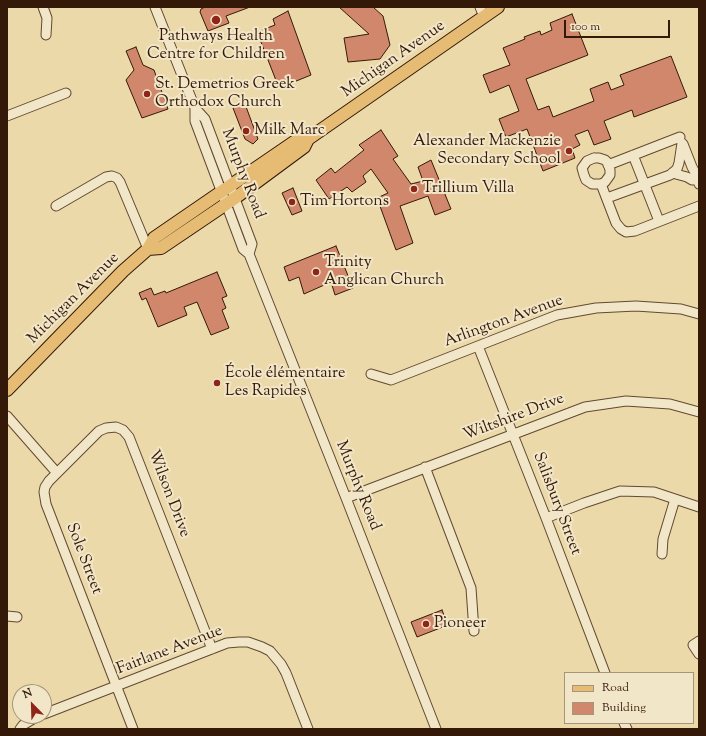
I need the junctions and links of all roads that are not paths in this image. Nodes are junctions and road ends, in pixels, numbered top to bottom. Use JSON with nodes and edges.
{"nodes":[{"id":1,"x":43,"y":7,"type":"edge"},
{"id":2,"x":156,"y":7,"type":"edge"},
{"id":3,"x":498,"y":7,"type":"edge"},
{"id":4,"x":482,"y":12,"type":"edge"},
{"id":5,"x":46,"y":36,"type":"dead end"},
{"id":6,"x":66,"y":93,"type":"dead end"},
{"id":7,"x":7,"y":116,"type":"edge"},
{"id":8,"x":680,"y":137,"type":"junction"},
{"id":9,"x":308,"y":139,"type":"junction"},
{"id":10,"x":633,"y":155,"type":"junction"},
{"id":11,"x":608,"y":165,"type":"junction"},
{"id":12,"x":672,"y":173,"type":"junction"},
{"id":13,"x":699,"y":180,"type":"edge"},
{"id":14,"x":601,"y":184,"type":"junction"},
{"id":15,"x":645,"y":185,"type":"junction"},
{"id":16,"x":699,"y":186,"type":"edge"},
{"id":17,"x":226,"y":189,"type":"junction"},
{"id":18,"x":607,"y":198,"type":"junction"},
{"id":19,"x":230,"y":201,"type":"junction"},
{"id":20,"x":56,"y":206,"type":"dead end"},
{"id":21,"x":699,"y":206,"type":"edge"},
{"id":22,"x":659,"y":221,"type":"junction"},
{"id":23,"x":148,"y":249,"type":"junction"},
{"id":24,"x":699,"y":314,"type":"edge"},
{"id":25,"x":478,"y":346,"type":"junction"},
{"id":26,"x":371,"y":374,"type":"dead end"},
{"id":27,"x":7,"y":390,"type":"edge"},
{"id":28,"x":699,"y":412,"type":"edge"},
{"id":29,"x":7,"y":416,"type":"edge"},
{"id":30,"x":513,"y":434,"type":"junction"},
{"id":31,"x":425,"y":467,"type":"junction"},
{"id":32,"x":57,"y":473,"type":"junction"},
{"id":33,"x":346,"y":498,"type":"junction"},
{"id":34,"x":675,"y":499,"type":"junction"},
{"id":35,"x":699,"y":506,"type":"edge"},
{"id":36,"x":546,"y":518,"type":"junction"},
{"id":37,"x":662,"y":554,"type":"dead end"},
{"id":38,"x":7,"y":616,"type":"edge"},
{"id":39,"x":17,"y":618,"type":"dead end"},
{"id":40,"x":474,"y":631,"type":"dead end"},
{"id":41,"x":699,"y":641,"type":"edge"},
{"id":42,"x":212,"y":649,"type":"junction"},
{"id":43,"x":699,"y":654,"type":"edge"},
{"id":44,"x":604,"y":672,"type":"edge"},
{"id":45,"x":116,"y":687,"type":"junction"},
{"id":46,"x":52,"y":711,"type":"edge"},
{"id":47,"x":132,"y":729,"type":"edge"},
{"id":48,"x":308,"y":729,"type":"edge"},
{"id":49,"x":436,"y":729,"type":"edge"}],
"edges":[{"from":1,"to":5,"type":"street"},
{"from":2,"to":17,"type":"street","name":"Murphy Road"},
{"from":3,"to":4,"type":"main road","name":"Michigan Avenue"},
{"from":4,"to":9,"type":"main road","name":"Michigan Avenue"},
{"from":6,"to":7,"type":"street"},
{"from":8,"to":10,"type":"street"},
{"from":8,"to":12,"type":"street"},
{"from":8,"to":13,"type":"street"},
{"from":9,"to":17,"type":"main road","name":"Michigan Avenue"},
{"from":9,"to":19,"type":"main road","name":"Michigan Avenue"},
{"from":10,"to":11,"type":"street"},
{"from":10,"to":15,"type":"street"},
{"from":11,"to":14,"type":"street"},
{"from":11,"to":14,"type":"street"},
{"from":12,"to":13,"type":"street"},
{"from":12,"to":15,"type":"street"},
{"from":13,"to":16,"type":"street"},
{"from":14,"to":18,"type":"street"},
{"from":15,"to":18,"type":"street"},
{"from":15,"to":22,"type":"street"},
{"from":17,"to":19,"type":"street","name":"Murphy Road"},
{"from":17,"to":23,"type":"main road","name":"Michigan Avenue"},
{"from":18,"to":22,"type":"street"},
{"from":19,"to":23,"type":"main road","name":"Michigan Avenue"},
{"from":19,"to":33,"type":"street","name":"Murphy Road"},
{"from":20,"to":23,"type":"street"},
{"from":21,"to":22,"type":"street"},
{"from":23,"to":27,"type":"main road","name":"Michigan Avenue"},
{"from":24,"to":25,"type":"street","name":"Arlington Avenue"},
{"from":25,"to":26,"type":"street","name":"Arlington Avenue"},
{"from":25,"to":30,"type":"street","name":"Salisbury Street"},
{"from":28,"to":30,"type":"street","name":"Wiltshire Drive"},
{"from":29,"to":32,"type":"street"},
{"from":30,"to":31,"type":"street","name":"Wiltshire Drive"},
{"from":30,"to":36,"type":"street","name":"Salisbury Street"},
{"from":31,"to":33,"type":"street","name":"Wiltshire Drive"},
{"from":31,"to":40,"type":"street"},
{"from":32,"to":42,"type":"street","name":"Wilson Drive"},
{"from":32,"to":45,"type":"street","name":"Sole Street"},
{"from":33,"to":49,"type":"street","name":"Murphy Road"},
{"from":34,"to":35,"type":"street"},
{"from":34,"to":36,"type":"street"},
{"from":34,"to":37,"type":"street"},
{"from":36,"to":44,"type":"street","name":"Salisbury Street"},
{"from":38,"to":39,"type":"street"},
{"from":41,"to":43,"type":"street"},
{"from":42,"to":45,"type":"street","name":"Fairlane Avenue"},
{"from":42,"to":48,"type":"street","name":"Fairlane Avenue"},
{"from":45,"to":46,"type":"street","name":"Fairlane Avenue"},
{"from":45,"to":47,"type":"street","name":"Sole Street"}]}
